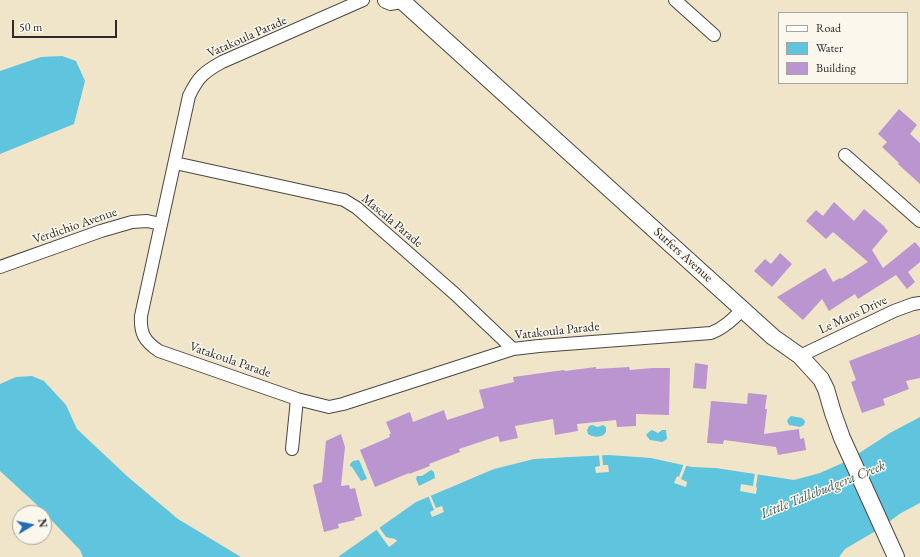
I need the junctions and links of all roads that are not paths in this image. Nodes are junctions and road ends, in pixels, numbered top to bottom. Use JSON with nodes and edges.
{"nodes":[{"id":1,"x":363,"y":0,"type":"edge"},
{"id":2,"x":386,"y":0,"type":"edge"},
{"id":3,"x":401,"y":0,"type":"edge"},
{"id":4,"x":675,"y":0,"type":"edge"},
{"id":5,"x":714,"y":35,"type":"dead end"},
{"id":6,"x":845,"y":155,"type":"dead end"},
{"id":7,"x":175,"y":163,"type":"junction"},
{"id":8,"x":920,"y":221,"type":"edge"},
{"id":9,"x":161,"y":224,"type":"junction"},
{"id":10,"x":0,"y":267,"type":"edge"},
{"id":11,"x":920,"y":303,"type":"edge"},
{"id":12,"x":743,"y":309,"type":"junction"},
{"id":13,"x":514,"y":349,"type":"junction"},
{"id":14,"x":800,"y":356,"type":"junction"},
{"id":15,"x":297,"y":399,"type":"junction"},
{"id":16,"x":292,"y":449,"type":"dead end"},
{"id":17,"x":896,"y":557,"type":"edge"}],
"edges":[{"from":1,"to":7,"type":"street","name":"Vatakoula Parade"},
{"from":2,"to":3,"type":"street"},
{"from":3,"to":12,"type":"street","name":"Surfers Avenue"},
{"from":4,"to":5,"type":"street"},
{"from":6,"to":8,"type":"street"},
{"from":7,"to":9,"type":"street","name":"Vatakoula Parade"},
{"from":7,"to":13,"type":"street","name":"Mascala Parade"},
{"from":9,"to":10,"type":"street","name":"Verdichio Avenue"},
{"from":9,"to":15,"type":"street","name":"Vatakoula Parade"},
{"from":11,"to":14,"type":"street","name":"Le Mans Drive"},
{"from":12,"to":13,"type":"street","name":"Vatakoula Parade"},
{"from":12,"to":14,"type":"street","name":"Surfers Avenue"},
{"from":13,"to":15,"type":"street","name":"Vatakoula Parade"},
{"from":14,"to":17,"type":"street","name":"Surfers Avenue"},
{"from":15,"to":16,"type":"street"}]}
